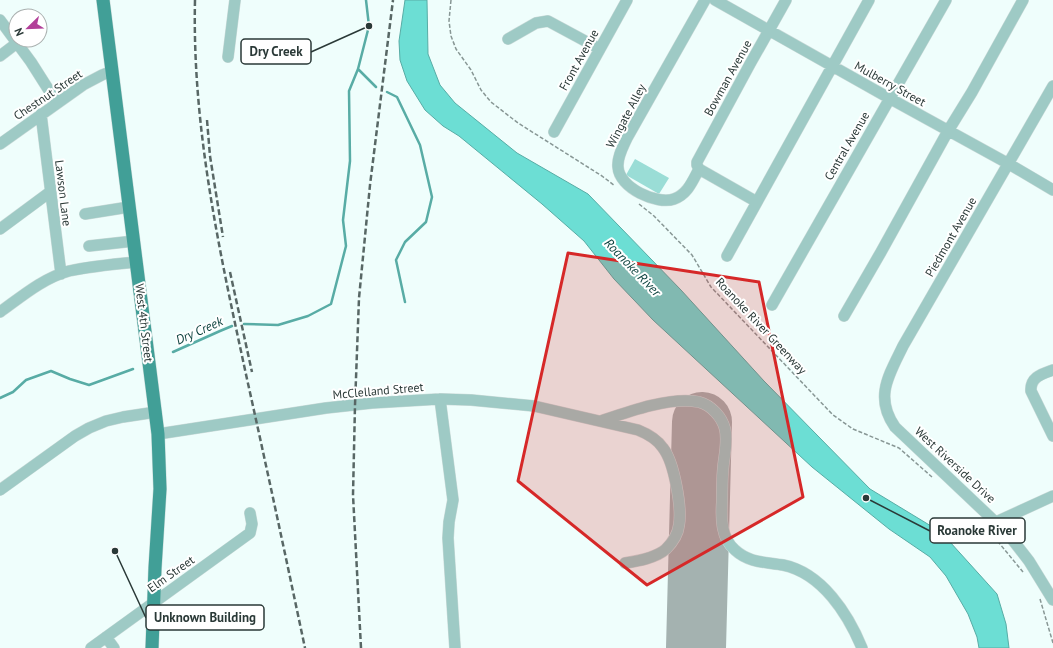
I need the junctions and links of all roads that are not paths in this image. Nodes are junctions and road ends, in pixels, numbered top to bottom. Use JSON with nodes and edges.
{"nodes":[{"id":1,"x":103,"y":0,"type":"edge"},
{"id":2,"x":235,"y":0,"type":"edge"},
{"id":3,"x":627,"y":0,"type":"edge"},
{"id":4,"x":705,"y":0,"type":"edge"},
{"id":5,"x":715,"y":0,"type":"edge"},
{"id":6,"x":786,"y":0,"type":"edge"},
{"id":7,"x":869,"y":0,"type":"edge"},
{"id":8,"x":946,"y":0,"type":"edge"},
{"id":9,"x":1023,"y":0,"type":"edge"},
{"id":10,"x":0,"y":20,"type":"edge"},
{"id":11,"x":769,"y":30,"type":"junction"},
{"id":12,"x":8,"y":31,"type":"edge"},
{"id":13,"x":508,"y":39,"type":"dead end"},
{"id":14,"x":10,"y":48,"type":"edge"},
{"id":15,"x":20,"y":48,"type":"edge"},
{"id":16,"x":600,"y":49,"type":"junction"},
{"id":17,"x":0,"y":56,"type":"edge"},
{"id":18,"x":228,"y":57,"type":"dead end"},
{"id":19,"x":831,"y":66,"type":"junction"},
{"id":20,"x":112,"y":71,"type":"junction"},
{"id":21,"x":1053,"y":86,"type":"edge"},
{"id":22,"x":890,"y":98,"type":"junction"},
{"id":23,"x":57,"y":103,"type":"junction"},
{"id":24,"x":41,"y":114,"type":"junction"},
{"id":25,"x":948,"y":131,"type":"junction"},
{"id":26,"x":554,"y":132,"type":"dead end"},
{"id":27,"x":0,"y":144,"type":"edge"},
{"id":28,"x":1009,"y":164,"type":"junction"},
{"id":29,"x":699,"y":169,"type":"junction"},
{"id":30,"x":1053,"y":190,"type":"edge"},
{"id":31,"x":50,"y":192,"type":"junction"},
{"id":32,"x":757,"y":202,"type":"junction"},
{"id":33,"x":129,"y":206,"type":"junction"},
{"id":34,"x":85,"y":214,"type":"dead end"},
{"id":35,"x":0,"y":229,"type":"edge"},
{"id":36,"x":134,"y":241,"type":"junction"},
{"id":37,"x":89,"y":246,"type":"dead end"},
{"id":38,"x":727,"y":256,"type":"dead end"},
{"id":39,"x":136,"y":262,"type":"junction"},
{"id":40,"x":61,"y":274,"type":"junction"},
{"id":41,"x":772,"y":305,"type":"dead end"},
{"id":42,"x":0,"y":312,"type":"edge"},
{"id":43,"x":844,"y":316,"type":"dead end"},
{"id":44,"x":1053,"y":370,"type":"edge"},
{"id":45,"x":440,"y":399,"type":"junction"},
{"id":46,"x":885,"y":406,"type":"joint"},
{"id":47,"x":156,"y":412,"type":"junction"},
{"id":48,"x":601,"y":421,"type":"junction"},
{"id":49,"x":158,"y":434,"type":"junction"},
{"id":50,"x":1053,"y":436,"type":"edge"},
{"id":51,"x":0,"y":490,"type":"edge"},
{"id":52,"x":1053,"y":496,"type":"edge"},
{"id":53,"x":250,"y":513,"type":"dead end"},
{"id":54,"x":992,"y":525,"type":"junction"},
{"id":55,"x":625,"y":563,"type":"dead end"},
{"id":56,"x":1053,"y":600,"type":"edge"},
{"id":57,"x":153,"y":603,"type":"junction"},
{"id":58,"x":106,"y":637,"type":"junction"},
{"id":59,"x":91,"y":648,"type":"edge"},
{"id":60,"x":114,"y":648,"type":"edge"},
{"id":61,"x":152,"y":648,"type":"edge"},
{"id":62,"x":455,"y":648,"type":"edge"},
{"id":63,"x":862,"y":648,"type":"edge"}],
"edges":[{"from":1,"to":20,"type":"main road","name":"West 4th Street"},
{"from":2,"to":18,"type":"street"},
{"from":3,"to":16,"type":"street","name":"Front Avenue"},
{"from":4,"to":29,"type":"street","name":"Wingate Alley"},
{"from":5,"to":11,"type":"street","name":"Mulberry Street"},
{"from":6,"to":11,"type":"street","name":"Bowman Avenue"},
{"from":7,"to":19,"type":"street"},
{"from":8,"to":22,"type":"street","name":"Central Avenue"},
{"from":9,"to":25,"type":"street"},
{"from":10,"to":12,"type":"street"},
{"from":11,"to":19,"type":"street","name":"Mulberry Street"},
{"from":11,"to":29,"type":"street","name":"Bowman Avenue"},
{"from":13,"to":16,"type":"street"},
{"from":14,"to":17,"type":"street"},
{"from":15,"to":23,"type":"street"},
{"from":16,"to":26,"type":"street","name":"Front Avenue"},
{"from":19,"to":22,"type":"street","name":"Mulberry Street"},
{"from":19,"to":32,"type":"street"},
{"from":20,"to":23,"type":"street","name":"Chestnut Street"},
{"from":20,"to":33,"type":"main road","name":"West 4th Street"},
{"from":21,"to":28,"type":"street","name":"Piedmont Avenue"},
{"from":22,"to":25,"type":"street","name":"Mulberry Street"},
{"from":22,"to":41,"type":"street","name":"Central Avenue"},
{"from":23,"to":24,"type":"street","name":"Chestnut Street"},
{"from":24,"to":27,"type":"street","name":"Chestnut Street"},
{"from":24,"to":31,"type":"street","name":"Lawson Lane"},
{"from":25,"to":28,"type":"street","name":"Mulberry Street"},
{"from":25,"to":43,"type":"street"},
{"from":28,"to":30,"type":"street","name":"Mulberry Street"},
{"from":28,"to":46,"type":"street","name":"Piedmont Avenue"},
{"from":29,"to":32,"type":"street"},
{"from":31,"to":35,"type":"street"},
{"from":31,"to":40,"type":"street","name":"Lawson Lane"},
{"from":32,"to":38,"type":"street"},
{"from":33,"to":34,"type":"street"},
{"from":33,"to":36,"type":"main road","name":"West 4th Street"},
{"from":36,"to":37,"type":"street"},
{"from":36,"to":39,"type":"main road","name":"West 4th Street"},
{"from":39,"to":40,"type":"street"},
{"from":39,"to":47,"type":"main road","name":"West 4th Street"},
{"from":40,"to":42,"type":"street"},
{"from":44,"to":50,"type":"street"},
{"from":45,"to":48,"type":"street","name":"McClelland Street"},
{"from":45,"to":49,"type":"street","name":"McClelland Street"},
{"from":45,"to":62,"type":"street"},
{"from":46,"to":54,"type":"street","name":"West Riverside Drive"},
{"from":47,"to":49,"type":"main road","name":"West 4th Street"},
{"from":47,"to":51,"type":"street"},
{"from":48,"to":55,"type":"street","name":"McClelland Street"},
{"from":48,"to":63,"type":"street"},
{"from":49,"to":57,"type":"main road","name":"West 4th Street"},
{"from":52,"to":54,"type":"street"},
{"from":53,"to":57,"type":"street","name":"Elm Street"},
{"from":54,"to":56,"type":"street","name":"West Riverside Drive"},
{"from":57,"to":58,"type":"street","name":"Elm Street"},
{"from":57,"to":61,"type":"main road","name":"West 4th Street"},
{"from":58,"to":59,"type":"street","name":"Elm Street"},
{"from":58,"to":60,"type":"street"}]}
